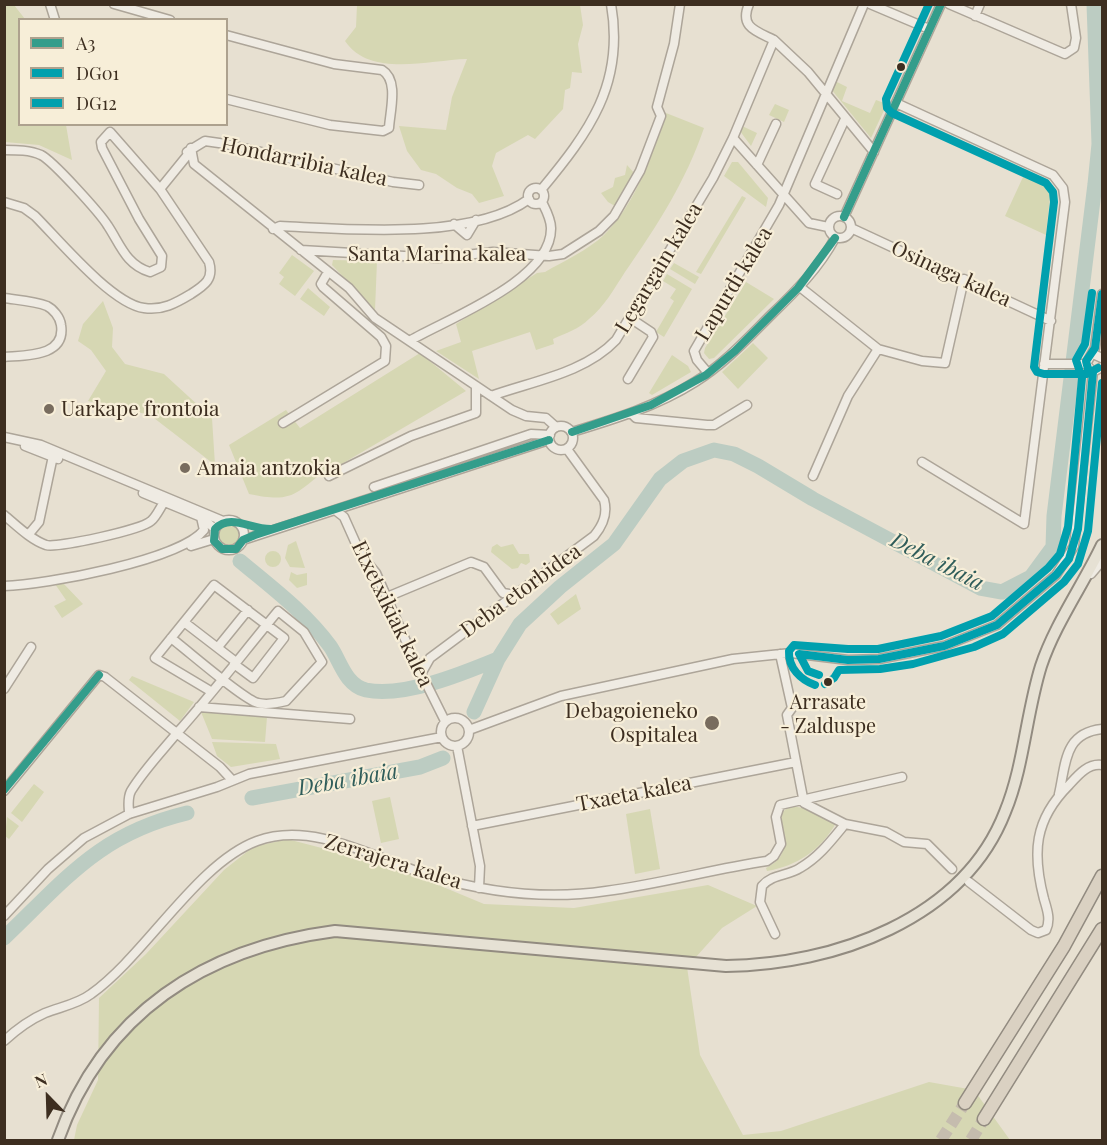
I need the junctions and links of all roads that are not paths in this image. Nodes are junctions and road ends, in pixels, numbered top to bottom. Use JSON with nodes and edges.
{"nodes":[{"id":1,"x":114,"y":4,"type":"edge"},
{"id":2,"x":611,"y":4,"type":"edge"},
{"id":3,"x":680,"y":4,"type":"edge"},
{"id":4,"x":749,"y":4,"type":"edge"},
{"id":5,"x":864,"y":4,"type":"edge"},
{"id":6,"x":870,"y":4,"type":"edge"},
{"id":7,"x":941,"y":4,"type":"edge"},
{"id":8,"x":949,"y":4,"type":"edge"},
{"id":9,"x":980,"y":4,"type":"edge"},
{"id":10,"x":1071,"y":4,"type":"edge"},
{"id":11,"x":975,"y":16,"type":"junction"},
{"id":12,"x":163,"y":18,"type":"edge"},
{"id":13,"x":929,"y":29,"type":"junction"},
{"id":14,"x":228,"y":36,"type":"edge"},
{"id":15,"x":774,"y":40,"type":"junction"},
{"id":16,"x":825,"y":95,"type":"junction"},
{"id":17,"x":228,"y":100,"type":"edge"},
{"id":18,"x":896,"y":103,"type":"junction"},
{"id":19,"x":845,"y":119,"type":"junction"},
{"id":20,"x":776,"y":124,"type":"dead end"},
{"id":21,"x":104,"y":126,"type":"edge"},
{"id":22,"x":110,"y":132,"type":"junction"},
{"id":23,"x":733,"y":138,"type":"junction"},
{"id":24,"x":191,"y":148,"type":"junction"},
{"id":25,"x":4,"y":150,"type":"edge"},
{"id":26,"x":874,"y":152,"type":"junction"},
{"id":27,"x":194,"y":164,"type":"junction"},
{"id":28,"x":180,"y":165,"type":"junction"},
{"id":29,"x":757,"y":165,"type":"junction"},
{"id":30,"x":419,"y":185,"type":"dead end"},
{"id":31,"x":160,"y":189,"type":"junction"},
{"id":32,"x":541,"y":190,"type":"junction"},
{"id":33,"x":782,"y":193,"type":"junction"},
{"id":34,"x":837,"y":194,"type":"dead end"},
{"id":35,"x":529,"y":199,"type":"junction"},
{"id":36,"x":4,"y":202,"type":"edge"},
{"id":37,"x":542,"y":202,"type":"junction"},
{"id":38,"x":844,"y":217,"type":"junction"},
{"id":39,"x":476,"y":220,"type":"junction"},
{"id":40,"x":453,"y":223,"type":"junction"},
{"id":41,"x":828,"y":227,"type":"junction"},
{"id":42,"x":851,"y":228,"type":"junction"},
{"id":43,"x":273,"y":229,"type":"junction"},
{"id":44,"x":835,"y":238,"type":"junction"},
{"id":45,"x":301,"y":250,"type":"junction"},
{"id":46,"x":330,"y":254,"type":"junction"},
{"id":47,"x":543,"y":255,"type":"junction"},
{"id":48,"x":327,"y":271,"type":"junction"},
{"id":49,"x":964,"y":279,"type":"junction"},
{"id":50,"x":800,"y":287,"type":"junction"},
{"id":51,"x":1102,"y":294,"type":"edge"},
{"id":52,"x":4,"y":298,"type":"edge"},
{"id":53,"x":365,"y":307,"type":"junction"},
{"id":54,"x":355,"y":315,"type":"junction"},
{"id":55,"x":630,"y":318,"type":"junction"},
{"id":56,"x":1051,"y":321,"type":"junction"},
{"id":57,"x":411,"y":340,"type":"junction"},
{"id":58,"x":878,"y":349,"type":"junction"},
{"id":59,"x":1093,"y":354,"type":"junction"},
{"id":60,"x":4,"y":357,"type":"edge"},
{"id":61,"x":1102,"y":358,"type":"edge"},
{"id":62,"x":1044,"y":364,"type":"junction"},
{"id":63,"x":1083,"y":364,"type":"junction"},
{"id":64,"x":1102,"y":367,"type":"edge"},
{"id":65,"x":1094,"y":372,"type":"junction"},
{"id":66,"x":708,"y":373,"type":"junction"},
{"id":67,"x":628,"y":378,"type":"dead end"},
{"id":68,"x":476,"y":386,"type":"junction"},
{"id":69,"x":491,"y":396,"type":"junction"},
{"id":70,"x":747,"y":405,"type":"dead end"},
{"id":71,"x":631,"y":413,"type":"junction"},
{"id":72,"x":283,"y":423,"type":"dead end"},
{"id":73,"x":572,"y":432,"type":"junction"},
{"id":74,"x":552,"y":434,"type":"junction"},
{"id":75,"x":4,"y":437,"type":"edge"},
{"id":76,"x":4,"y":442,"type":"edge"},
{"id":77,"x":567,"y":449,"type":"junction"},
{"id":78,"x":53,"y":456,"type":"junction"},
{"id":79,"x":922,"y":462,"type":"dead end"},
{"id":80,"x":329,"y":476,"type":"dead end"},
{"id":81,"x":813,"y":476,"type":"dead end"},
{"id":82,"x":374,"y":487,"type":"dead end"},
{"id":83,"x":164,"y":502,"type":"junction"},
{"id":84,"x":335,"y":510,"type":"junction"},
{"id":85,"x":4,"y":515,"type":"edge"},
{"id":86,"x":201,"y":517,"type":"junction"},
{"id":87,"x":223,"y":521,"type":"junction"},
{"id":88,"x":242,"y":527,"type":"junction"},
{"id":89,"x":214,"y":529,"type":"junction"},
{"id":90,"x":273,"y":530,"type":"junction"},
{"id":91,"x":29,"y":534,"type":"junction"},
{"id":92,"x":214,"y":539,"type":"junction"},
{"id":93,"x":243,"y":540,"type":"junction"},
{"id":94,"x":1102,"y":545,"type":"edge"},
{"id":95,"x":177,"y":548,"type":"junction"},
{"id":96,"x":1102,"y":561,"type":"edge"},
{"id":97,"x":1082,"y":583,"type":"junction"},
{"id":98,"x":4,"y":586,"type":"edge"},
{"id":99,"x":503,"y":593,"type":"junction"},
{"id":100,"x":515,"y":595,"type":"junction"},
{"id":101,"x":387,"y":597,"type":"junction"},
{"id":102,"x":501,"y":606,"type":"junction"},
{"id":103,"x":248,"y":610,"type":"junction"},
{"id":104,"x":184,"y":622,"type":"junction"},
{"id":105,"x":267,"y":624,"type":"junction"},
{"id":106,"x":171,"y":638,"type":"junction"},
{"id":107,"x":31,"y":647,"type":"dead end"},
{"id":108,"x":218,"y":647,"type":"junction"},
{"id":109,"x":780,"y":654,"type":"junction"},
{"id":110,"x":412,"y":655,"type":"junction"},
{"id":111,"x":430,"y":657,"type":"junction"},
{"id":112,"x":235,"y":663,"type":"junction"},
{"id":113,"x":421,"y":674,"type":"junction"},
{"id":114,"x":223,"y":678,"type":"junction"},
{"id":115,"x":4,"y":689,"type":"edge"},
{"id":116,"x":212,"y":692,"type":"junction"},
{"id":117,"x":199,"y":707,"type":"junction"},
{"id":118,"x":350,"y":719,"type":"dead end"},
{"id":119,"x":446,"y":721,"type":"junction"},
{"id":120,"x":1102,"y":729,"type":"edge"},
{"id":121,"x":469,"y":730,"type":"junction"},
{"id":122,"x":177,"y":733,"type":"junction"},
{"id":123,"x":442,"y":737,"type":"junction"},
{"id":124,"x":457,"y":746,"type":"junction"},
{"id":125,"x":796,"y":762,"type":"junction"},
{"id":126,"x":1102,"y":765,"type":"edge"},
{"id":127,"x":902,"y":777,"type":"dead end"},
{"id":128,"x":232,"y":780,"type":"junction"},
{"id":129,"x":4,"y":792,"type":"edge"},
{"id":130,"x":1059,"y":795,"type":"junction"},
{"id":131,"x":802,"y":799,"type":"junction"},
{"id":132,"x":129,"y":814,"type":"junction"},
{"id":133,"x":845,"y":824,"type":"junction"},
{"id":134,"x":472,"y":826,"type":"junction"},
{"id":135,"x":952,"y":869,"type":"dead end"},
{"id":136,"x":1102,"y":876,"type":"edge"},
{"id":137,"x":969,"y":882,"type":"dead end"},
{"id":138,"x":479,"y":888,"type":"junction"},
{"id":139,"x":4,"y":916,"type":"edge"},
{"id":140,"x":1102,"y":929,"type":"edge"},
{"id":141,"x":775,"y":934,"type":"dead end"},
{"id":142,"x":4,"y":1041,"type":"edge"},
{"id":143,"x":965,"y":1103,"type":"tunnel mouth"},
{"id":144,"x":984,"y":1119,"type":"tunnel mouth"},
{"id":145,"x":58,"y":1140,"type":"edge"}],
"edges":[{"from":1,"to":12,"type":"street"},
{"from":2,"to":32,"type":"street"},
{"from":3,"to":47,"type":"street"},
{"from":4,"to":15,"type":"street"},
{"from":5,"to":16,"type":"street"},
{"from":6,"to":13,"type":"street"},
{"from":7,"to":13,"type":"street"},
{"from":8,"to":11,"type":"street"},
{"from":9,"to":11,"type":"street"},
{"from":10,"to":11,"type":"street"},
{"from":13,"to":18,"type":"street"},
{"from":14,"to":17,"type":"street"},
{"from":15,"to":16,"type":"street"},
{"from":15,"to":23,"type":"street","name":"Legargain kalea"},
{"from":16,"to":19,"type":"street"},
{"from":16,"to":33,"type":"street"},
{"from":18,"to":26,"type":"street"},
{"from":18,"to":56,"type":"street"},
{"from":19,"to":26,"type":"street"},
{"from":19,"to":34,"type":"street"},
{"from":20,"to":29,"type":"street"},
{"from":21,"to":22,"type":"street"},
{"from":22,"to":25,"type":"street"},
{"from":22,"to":31,"type":"street"},
{"from":23,"to":29,"type":"street"},
{"from":23,"to":55,"type":"street","name":"Legargain kalea"},
{"from":24,"to":27,"type":"street"},
{"from":24,"to":28,"type":"street"},
{"from":24,"to":30,"type":"street","name":"Hondarribia kalea"},
{"from":26,"to":38,"type":"street"},
{"from":27,"to":28,"type":"street"},
{"from":27,"to":43,"type":"street","name":"Santa Marina kalea"},
{"from":28,"to":31,"type":"street"},
{"from":29,"to":33,"type":"street"},
{"from":31,"to":36,"type":"street"},
{"from":32,"to":35,"type":"street"},
{"from":32,"to":37,"type":"street"},
{"from":33,"to":41,"type":"street"},
{"from":33,"to":66,"type":"street","name":"Lapurdi kalea"},
{"from":35,"to":37,"type":"street"},
{"from":35,"to":39,"type":"street","name":"Santa Marina kalea"},
{"from":37,"to":47,"type":"street","name":"Santa Marina kalea"},
{"from":38,"to":41,"type":"street"},
{"from":38,"to":42,"type":"street"},
{"from":39,"to":40,"type":"street","name":"Santa Marina kalea"},
{"from":39,"to":40,"type":"street"},
{"from":40,"to":43,"type":"street","name":"Santa Marina kalea"},
{"from":41,"to":44,"type":"street"},
{"from":42,"to":44,"type":"street"},
{"from":42,"to":49,"type":"street","name":"Osinaga kalea"},
{"from":43,"to":45,"type":"street","name":"Santa Marina kalea"},
{"from":44,"to":50,"type":"street"},
{"from":45,"to":46,"type":"street","name":"Santa Marina kalea"},
{"from":45,"to":48,"type":"street","name":"Santa Marina kalea"},
{"from":46,"to":47,"type":"street","name":"Santa Marina kalea"},
{"from":46,"to":48,"type":"street","name":"Santa Marina kalea"},
{"from":47,"to":57,"type":"street","name":"Santa Marina kalea"},
{"from":48,"to":53,"type":"street","name":"Santa Marina kalea"},
{"from":48,"to":54,"type":"street"},
{"from":49,"to":56,"type":"street","name":"Osinaga kalea"},
{"from":49,"to":58,"type":"street"},
{"from":50,"to":58,"type":"street"},
{"from":50,"to":66,"type":"street"},
{"from":51,"to":59,"type":"street"},
{"from":52,"to":60,"type":"street"},
{"from":53,"to":54,"type":"street"},
{"from":53,"to":57,"type":"street","name":"Santa Marina kalea"},
{"from":54,"to":72,"type":"street"},
{"from":55,"to":67,"type":"street"},
{"from":55,"to":69,"type":"street","name":"Legargain kalea"},
{"from":56,"to":62,"type":"street"},
{"from":57,"to":68,"type":"street","name":"Santa Marina kalea"},
{"from":58,"to":81,"type":"street"},
{"from":59,"to":61,"type":"street"},
{"from":59,"to":63,"type":"street"},
{"from":62,"to":63,"type":"street"},
{"from":62,"to":79,"type":"street"},
{"from":63,"to":65,"type":"street"},
{"from":64,"to":65,"type":"street"},
{"from":65,"to":109,"type":"street"},
{"from":66,"to":71,"type":"street"},
{"from":68,"to":69,"type":"street","name":"Santa Marina kalea"},
{"from":68,"to":80,"type":"street"},
{"from":69,"to":74,"type":"street","name":"Santa Marina kalea"},
{"from":70,"to":71,"type":"street"},
{"from":71,"to":73,"type":"street"},
{"from":73,"to":74,"type":"street"},
{"from":73,"to":77,"type":"street"},
{"from":74,"to":77,"type":"street"},
{"from":74,"to":82,"type":"street"},
{"from":74,"to":84,"type":"street"},
{"from":75,"to":87,"type":"street"},
{"from":76,"to":78,"type":"street"},
{"from":77,"to":100,"type":"street","name":"Deba etorbidea"},
{"from":78,"to":83,"type":"street"},
{"from":78,"to":91,"type":"street"},
{"from":83,"to":86,"type":"street"},
{"from":83,"to":91,"type":"street"},
{"from":84,"to":90,"type":"street"},
{"from":84,"to":101,"type":"street","name":"Etxetxikiak kalea"},
{"from":85,"to":91,"type":"street"},
{"from":86,"to":89,"type":"street"},
{"from":86,"to":95,"type":"street"},
{"from":87,"to":88,"type":"street"},
{"from":87,"to":89,"type":"street"},
{"from":88,"to":90,"type":"street"},
{"from":88,"to":93,"type":"street"},
{"from":89,"to":92,"type":"street"},
{"from":90,"to":93,"type":"street"},
{"from":92,"to":93,"type":"street"},
{"from":92,"to":95,"type":"street"},
{"from":94,"to":97,"type":"main road"},
{"from":95,"to":98,"type":"street"},
{"from":96,"to":97,"type":"street"},
{"from":97,"to":145,"type":"main road"},
{"from":99,"to":100,"type":"street"},
{"from":99,"to":101,"type":"street"},
{"from":99,"to":102,"type":"street"},
{"from":100,"to":102,"type":"street","name":"Deba etorbidea"},
{"from":101,"to":110,"type":"street","name":"Etxetxikiak kalea"},
{"from":102,"to":111,"type":"street","name":"Deba etorbidea"},
{"from":103,"to":104,"type":"street"},
{"from":103,"to":105,"type":"street"},
{"from":103,"to":108,"type":"street"},
{"from":104,"to":106,"type":"street"},
{"from":104,"to":108,"type":"street"},
{"from":105,"to":112,"type":"street"},
{"from":105,"to":112,"type":"street"},
{"from":105,"to":114,"type":"street"},
{"from":106,"to":114,"type":"street"},
{"from":106,"to":116,"type":"street"},
{"from":107,"to":115,"type":"street"},
{"from":108,"to":112,"type":"street"},
{"from":109,"to":121,"type":"street"},
{"from":109,"to":125,"type":"street"},
{"from":110,"to":111,"type":"street"},
{"from":110,"to":113,"type":"street","name":"Etxetxikiak kalea"},
{"from":111,"to":113,"type":"street"},
{"from":112,"to":114,"type":"street"},
{"from":113,"to":119,"type":"street","name":"Etxetxikiak kalea"},
{"from":114,"to":116,"type":"street"},
{"from":116,"to":117,"type":"street"},
{"from":117,"to":118,"type":"street"},
{"from":117,"to":122,"type":"street"},
{"from":119,"to":121,"type":"street"},
{"from":119,"to":123,"type":"street"},
{"from":120,"to":130,"type":"street"},
{"from":121,"to":124,"type":"street"},
{"from":122,"to":128,"type":"street"},
{"from":122,"to":129,"type":"street"},
{"from":122,"to":132,"type":"street"},
{"from":123,"to":124,"type":"street"},
{"from":123,"to":128,"type":"street"},
{"from":124,"to":134,"type":"street"},
{"from":125,"to":131,"type":"street"},
{"from":125,"to":134,"type":"street","name":"Txaeta kalea"},
{"from":126,"to":130,"type":"street"},
{"from":127,"to":131,"type":"street"},
{"from":128,"to":132,"type":"street"},
{"from":130,"to":137,"type":"street"},
{"from":131,"to":133,"type":"street"},
{"from":131,"to":138,"type":"street","name":"Zerrajera kalea"},
{"from":132,"to":139,"type":"street"},
{"from":133,"to":135,"type":"street"},
{"from":133,"to":141,"type":"street"},
{"from":134,"to":138,"type":"street"},
{"from":136,"to":143,"type":"highway"},
{"from":138,"to":142,"type":"street","name":"Zerrajera kalea"},
{"from":140,"to":144,"type":"highway"}]}
